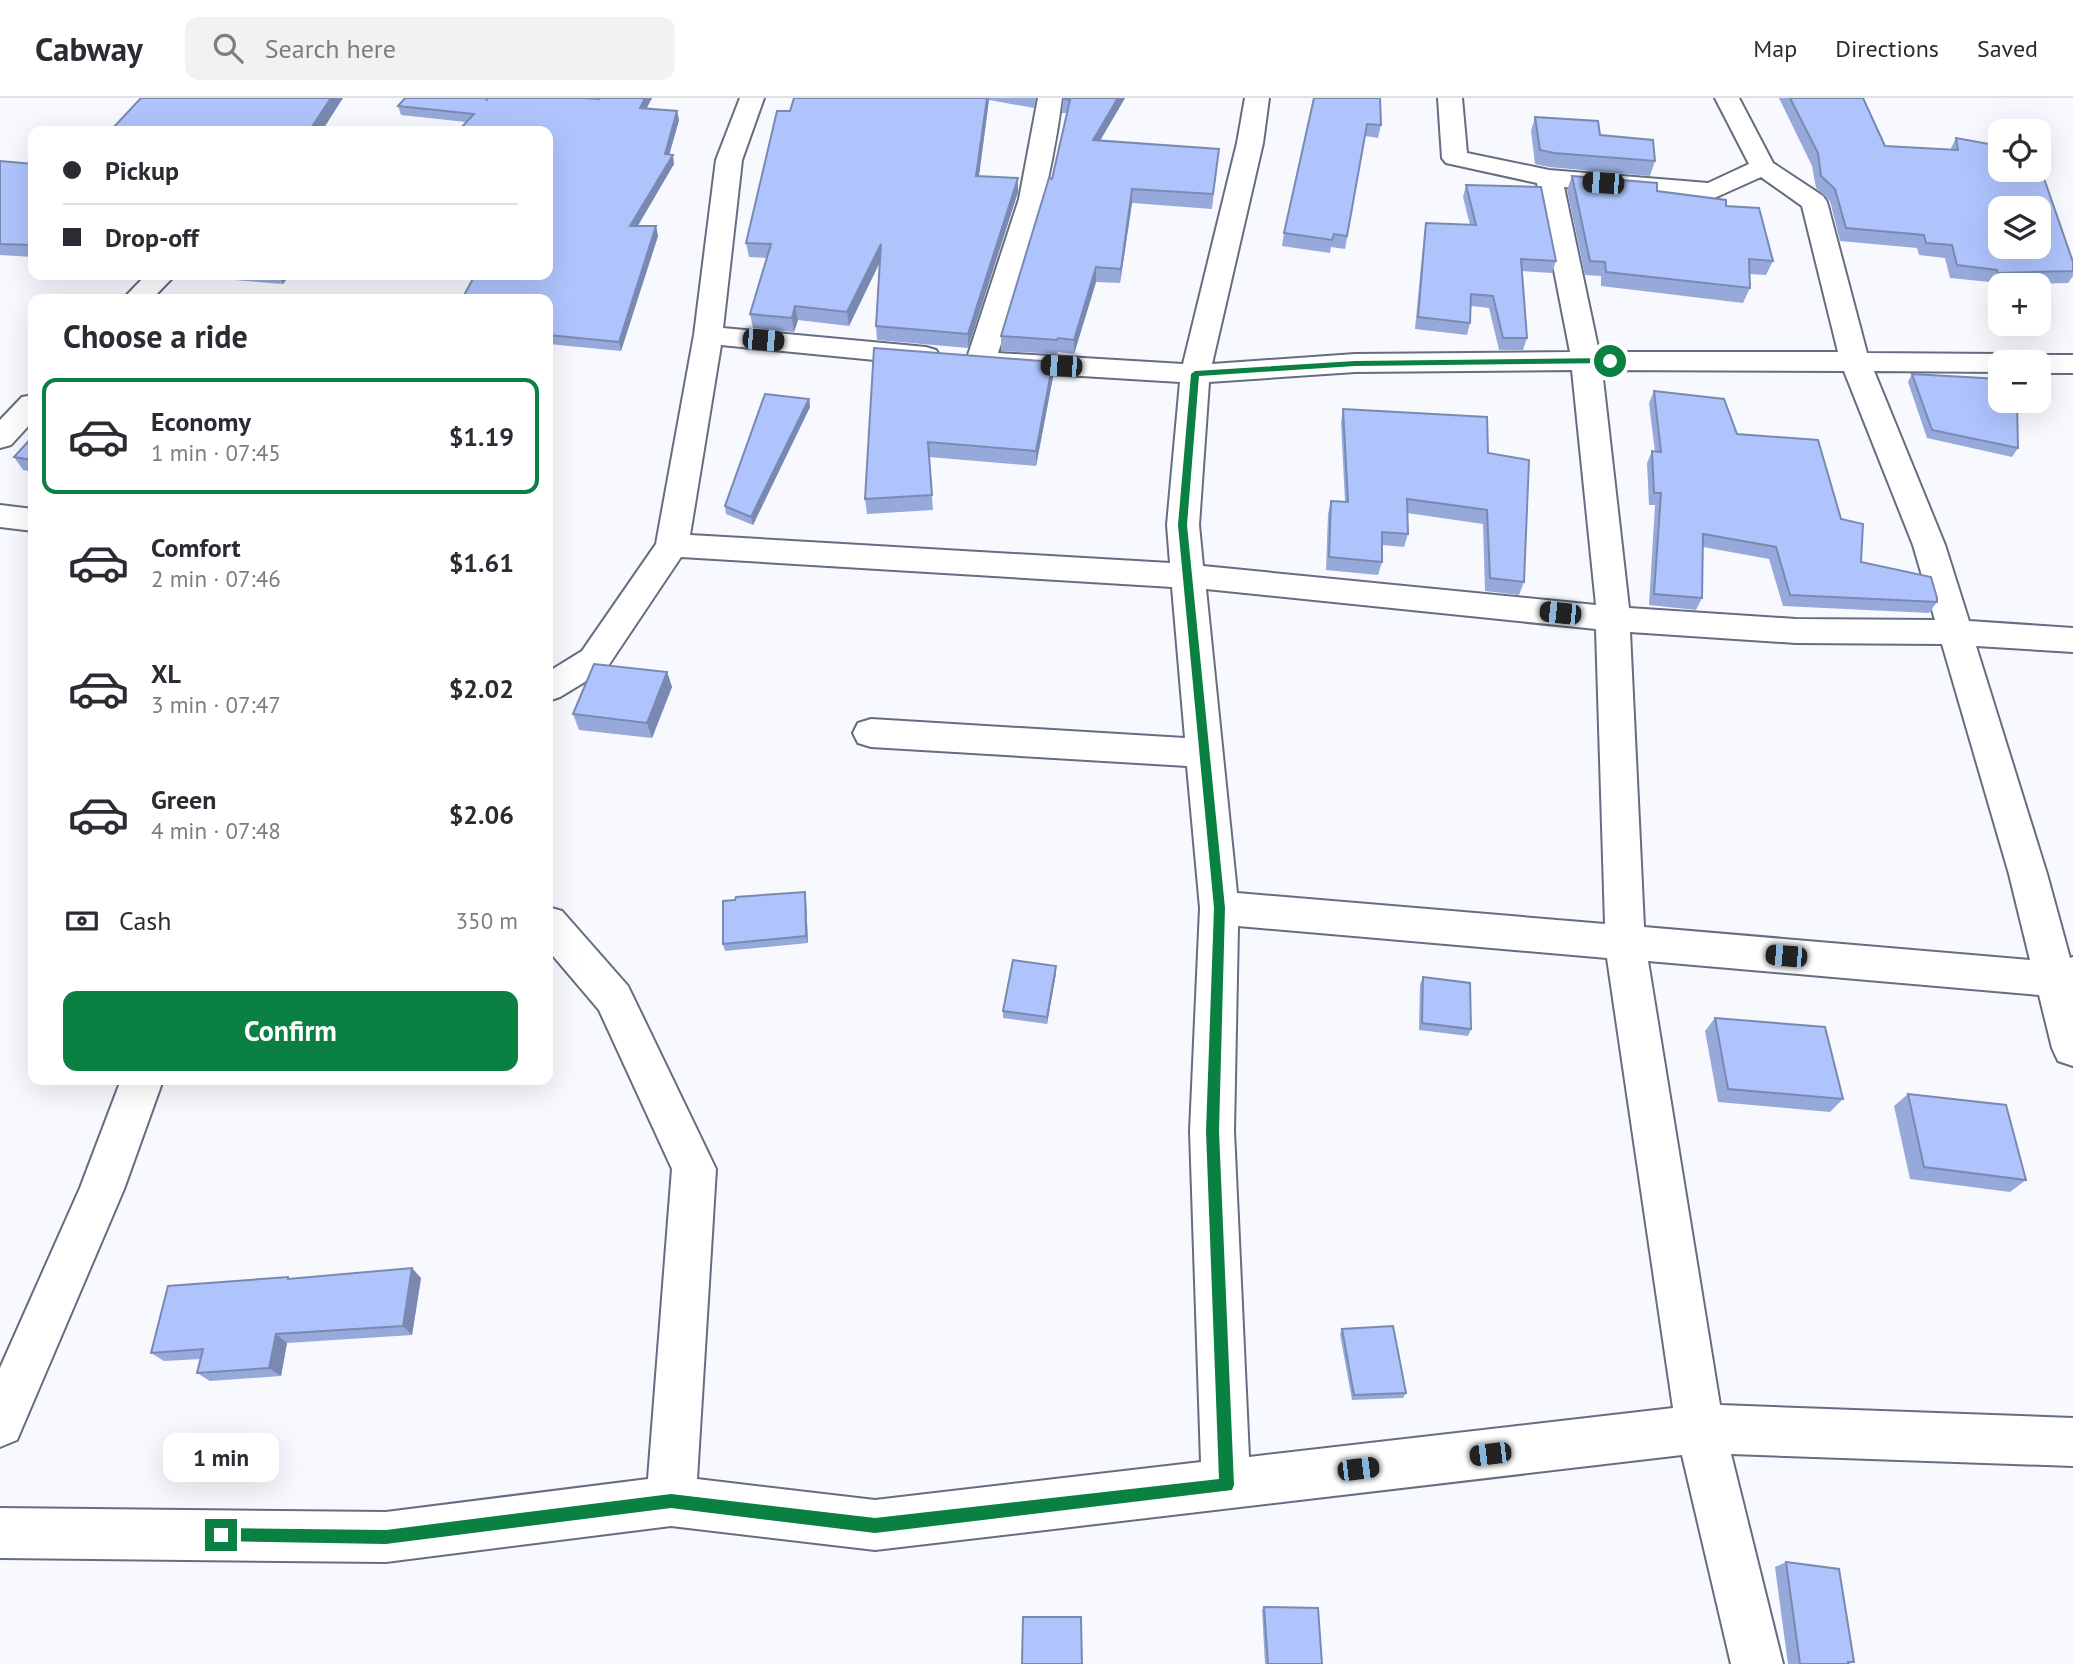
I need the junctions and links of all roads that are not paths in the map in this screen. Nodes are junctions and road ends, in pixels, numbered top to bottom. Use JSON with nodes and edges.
{"nodes":[{"id":1,"x":752,"y":98,"type":"edge"},
{"id":2,"x":1050,"y":98,"type":"edge"},
{"id":3,"x":1257,"y":98,"type":"edge"},
{"id":4,"x":1450,"y":98,"type":"edge"},
{"id":5,"x":1727,"y":98,"type":"edge"},
{"id":6,"x":1763,"y":167,"type":"junction"},
{"id":7,"x":1549,"y":178,"type":"junction"},
{"id":8,"x":156,"y":280,"type":"edge"},
{"id":9,"x":142,"y":294,"type":"edge"},
{"id":10,"x":708,"y":335,"type":"junction"},
{"id":11,"x":981,"y":361,"type":"junction"},
{"id":12,"x":1586,"y":361,"type":"junction"},
{"id":13,"x":1855,"y":361,"type":"junction"},
{"id":14,"x":1988,"y":363,"type":"edge"},
{"id":15,"x":2051,"y":364,"type":"edge"},
{"id":16,"x":2073,"y":365,"type":"edge"},
{"id":17,"x":1195,"y":374,"type":"junction"},
{"id":18,"x":28,"y":409,"type":"edge"},
{"id":19,"x":0,"y":438,"type":"edge"},
{"id":20,"x":0,"y":516,"type":"edge"},
{"id":21,"x":28,"y":519,"type":"edge"},
{"id":22,"x":672,"y":545,"type":"junction"},
{"id":23,"x":1188,"y":576,"type":"junction"},
{"id":24,"x":1614,"y":619,"type":"junction"},
{"id":25,"x":1955,"y":632,"type":"junction"},
{"id":26,"x":2073,"y":640,"type":"edge"},
{"id":27,"x":553,"y":685,"type":"edge"},
{"id":28,"x":871,"y":733,"type":"dead end"},
{"id":29,"x":1205,"y":753,"type":"junction"},
{"id":30,"x":1219,"y":908,"type":"junction"},
{"id":31,"x":553,"y":929,"type":"edge"},
{"id":32,"x":1625,"y":942,"type":"junction"},
{"id":33,"x":2064,"y":976,"type":"edge"},
{"id":34,"x":2073,"y":1048,"type":"edge"},
{"id":35,"x":140,"y":1085,"type":"edge"},
{"id":36,"x":0,"y":1423,"type":"edge"},
{"id":37,"x":1700,"y":1429,"type":"junction"},
{"id":38,"x":2073,"y":1442,"type":"edge"},
{"id":39,"x":1226,"y":1485,"type":"junction"},
{"id":40,"x":671,"y":1501,"type":"junction"},
{"id":41,"x":0,"y":1533,"type":"edge"},
{"id":42,"x":1757,"y":1664,"type":"edge"}],
"edges":[{"from":1,"to":10,"type":"street"},
{"from":2,"to":11,"type":"street"},
{"from":3,"to":17,"type":"street"},
{"from":4,"to":7,"type":"street"},
{"from":5,"to":6,"type":"street"},
{"from":6,"to":7,"type":"street"},
{"from":6,"to":13,"type":"street"},
{"from":7,"to":12,"type":"street"},
{"from":8,"to":9,"type":"street"},
{"from":10,"to":11,"type":"street"},
{"from":10,"to":22,"type":"street"},
{"from":11,"to":17,"type":"street"},
{"from":12,"to":13,"type":"street"},
{"from":12,"to":17,"type":"street"},
{"from":12,"to":24,"type":"street"},
{"from":13,"to":14,"type":"street"},
{"from":13,"to":25,"type":"street"},
{"from":15,"to":16,"type":"street"},
{"from":17,"to":23,"type":"street"},
{"from":18,"to":19,"type":"street"},
{"from":20,"to":21,"type":"street"},
{"from":22,"to":23,"type":"street"},
{"from":22,"to":27,"type":"street"},
{"from":23,"to":24,"type":"street"},
{"from":23,"to":29,"type":"street"},
{"from":24,"to":25,"type":"street"},
{"from":24,"to":32,"type":"street"},
{"from":25,"to":26,"type":"street"},
{"from":25,"to":33,"type":"street"},
{"from":28,"to":29,"type":"street"},
{"from":29,"to":30,"type":"street"},
{"from":30,"to":32,"type":"street"},
{"from":30,"to":39,"type":"street"},
{"from":31,"to":40,"type":"street"},
{"from":32,"to":33,"type":"street"},
{"from":32,"to":37,"type":"street"},
{"from":33,"to":34,"type":"street"},
{"from":35,"to":36,"type":"street"},
{"from":37,"to":38,"type":"street"},
{"from":37,"to":39,"type":"street"},
{"from":37,"to":42,"type":"street"},
{"from":39,"to":40,"type":"street"},
{"from":40,"to":41,"type":"street"}]}
